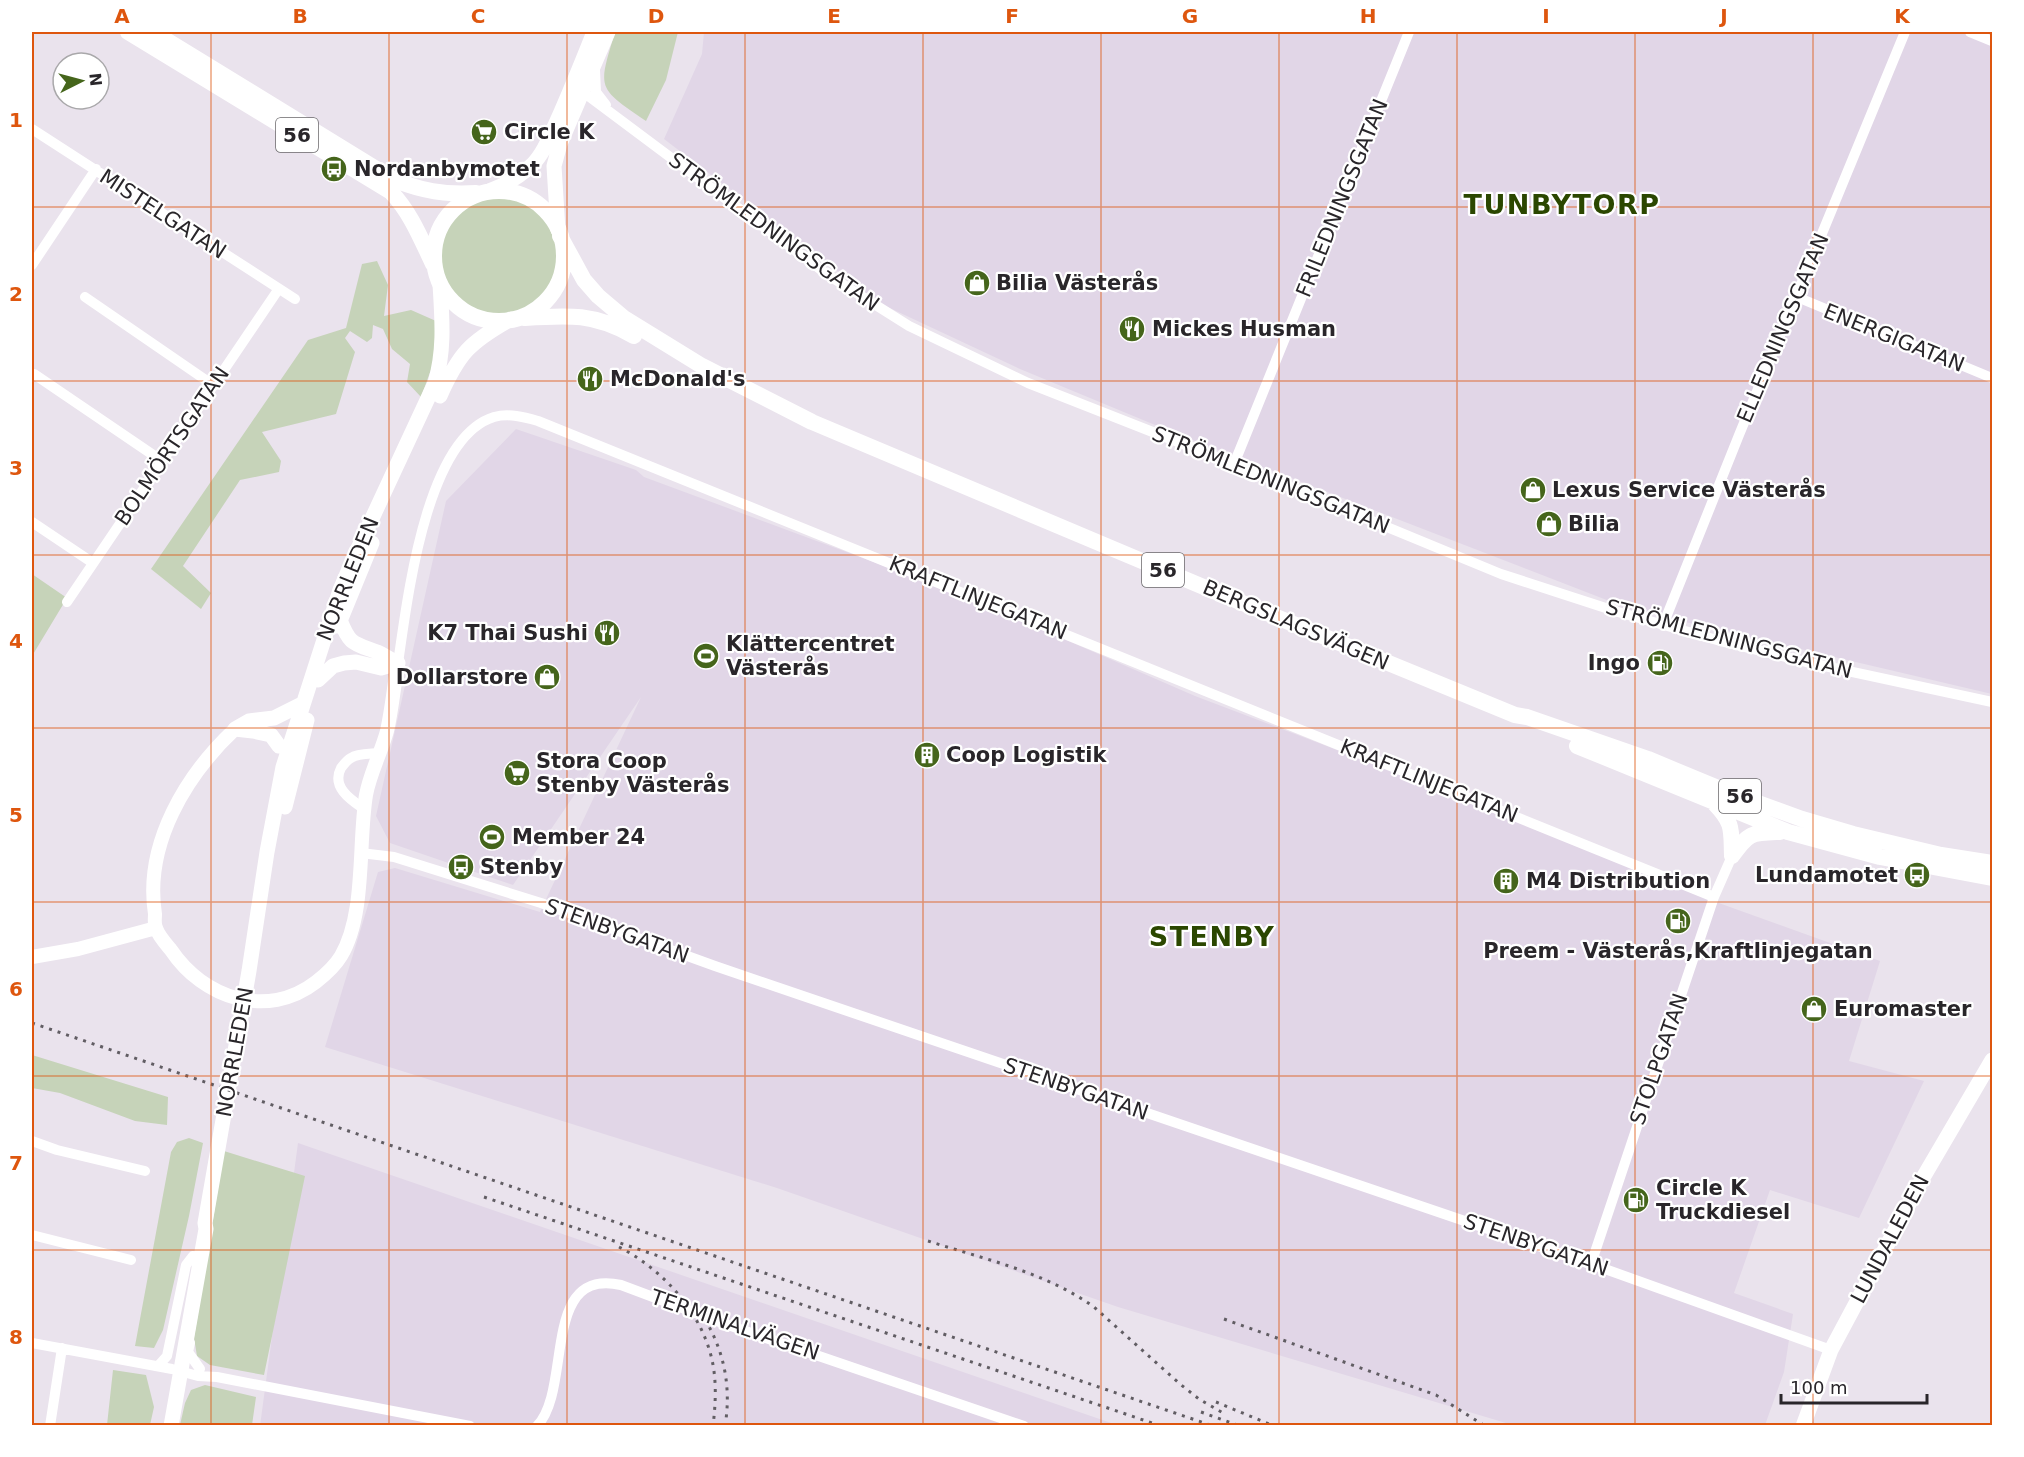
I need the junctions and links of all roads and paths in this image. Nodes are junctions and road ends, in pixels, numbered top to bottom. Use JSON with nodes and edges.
{"nodes":[{"id":1,"x":128,"y":32,"type":"edge"},
{"id":2,"x":153,"y":32,"type":"edge"},
{"id":3,"x":594,"y":32,"type":"edge"},
{"id":4,"x":608,"y":32,"type":"edge"},
{"id":5,"x":1409,"y":32,"type":"edge"},
{"id":6,"x":1905,"y":32,"type":"edge"},
{"id":7,"x":1970,"y":32,"type":"edge"},
{"id":8,"x":1992,"y":41,"type":"edge"},
{"id":9,"x":595,"y":64,"type":"junction"},
{"id":10,"x":578,"y":89,"type":"junction"},
{"id":11,"x":613,"y":115,"type":"junction"},
{"id":12,"x":32,"y":129,"type":"edge"},
{"id":13,"x":96,"y":170,"type":"junction"},
{"id":14,"x":486,"y":192,"type":"junction"},
{"id":15,"x":559,"y":233,"type":"junction"},
{"id":16,"x":32,"y":265,"type":"edge"},
{"id":17,"x":435,"y":268,"type":"junction"},
{"id":18,"x":440,"y":284,"type":"junction"},
{"id":19,"x":278,"y":290,"type":"junction"},
{"id":20,"x":85,"y":297,"type":"dead end"},
{"id":21,"x":1797,"y":297,"type":"junction"},
{"id":22,"x":295,"y":299,"type":"dead end"},
{"id":23,"x":514,"y":319,"type":"junction"},
{"id":24,"x":33,"y":374,"type":"dead end"},
{"id":25,"x":1992,"y":378,"type":"edge"},
{"id":26,"x":213,"y":385,"type":"junction"},
{"id":27,"x":813,"y":422,"type":"junction"},
{"id":28,"x":162,"y":460,"type":"junction"},
{"id":29,"x":1234,"y":464,"type":"junction"},
{"id":30,"x":32,"y":522,"type":"edge"},
{"id":31,"x":93,"y":563,"type":"junction"},
{"id":32,"x":67,"y":602,"type":"dead end"},
{"id":33,"x":340,"y":620,"type":"junction"},
{"id":34,"x":1663,"y":625,"type":"junction"},
{"id":35,"x":398,"y":663,"type":"junction"},
{"id":36,"x":318,"y":680,"type":"junction"},
{"id":37,"x":1992,"y":702,"type":"edge"},
{"id":38,"x":302,"y":704,"type":"junction"},
{"id":39,"x":1515,"y":716,"type":"junction"},
{"id":40,"x":235,"y":729,"type":"junction"},
{"id":41,"x":279,"y":746,"type":"joint"},
{"id":42,"x":379,"y":753,"type":"junction"},
{"id":43,"x":283,"y":767,"type":"junction"},
{"id":44,"x":1712,"y":801,"type":"junction"},
{"id":45,"x":364,"y":809,"type":"junction"},
{"id":46,"x":1788,"y":832,"type":"junction"},
{"id":47,"x":361,"y":853,"type":"junction"},
{"id":48,"x":1732,"y":856,"type":"junction"},
{"id":49,"x":1992,"y":863,"type":"edge"},
{"id":50,"x":1992,"y":878,"type":"edge"},
{"id":51,"x":263,"y":880,"type":"junction"},
{"id":52,"x":1714,"y":897,"type":"junction"},
{"id":53,"x":156,"y":928,"type":"junction"},
{"id":54,"x":32,"y":957,"type":"edge"},
{"id":55,"x":1992,"y":1060,"type":"edge"},
{"id":56,"x":32,"y":1141,"type":"edge"},
{"id":57,"x":146,"y":1171,"type":"dead end"},
{"id":58,"x":204,"y":1223,"type":"junction"},
{"id":59,"x":32,"y":1235,"type":"edge"},
{"id":60,"x":130,"y":1260,"type":"dead end"},
{"id":61,"x":1591,"y":1263,"type":"junction"},
{"id":62,"x":196,"y":1284,"type":"junction"},
{"id":63,"x":32,"y":1343,"type":"edge"},
{"id":64,"x":62,"y":1348,"type":"junction"},
{"id":65,"x":1831,"y":1350,"type":"junction"},
{"id":66,"x":173,"y":1369,"type":"junction"},
{"id":67,"x":199,"y":1373,"type":"junction"},
{"id":68,"x":176,"y":1393,"type":"junction"},
{"id":69,"x":50,"y":1425,"type":"edge"},
{"id":70,"x":161,"y":1425,"type":"edge"},
{"id":71,"x":171,"y":1425,"type":"edge"},
{"id":72,"x":470,"y":1425,"type":"edge"},
{"id":73,"x":537,"y":1425,"type":"edge"},
{"id":74,"x":1024,"y":1425,"type":"edge"},
{"id":75,"x":1803,"y":1425,"type":"edge"}],
"edges":[{"from":1,"to":17,"type":"highway","number":"56"},
{"from":2,"to":14,"type":"highway","number":"56"},
{"from":3,"to":10,"type":"main road"},
{"from":4,"to":9,"type":"main road"},
{"from":5,"to":29,"type":"street","name":"FRILEDNINGSGATAN"},
{"from":6,"to":21,"type":"street","name":"ELLEDNINGSGATAN"},
{"from":7,"to":8,"type":"street"},
{"from":9,"to":10,"type":"main road"},
{"from":9,"to":11,"type":"street","name":"STRÖMLEDNINGSGATAN"},
{"from":10,"to":11,"type":"street","name":"STRÖMLEDNINGSGATAN"},
{"from":10,"to":14,"type":"main road"},
{"from":10,"to":15,"type":"main road"},
{"from":11,"to":29,"type":"street","name":"STRÖMLEDNINGSGATAN"},
{"from":12,"to":13,"type":"street","name":"MISTELGATAN"},
{"from":13,"to":16,"type":"street"},
{"from":13,"to":19,"type":"street","name":"MISTELGATAN"},
{"from":14,"to":15,"type":"highway","number":"56"},
{"from":14,"to":17,"type":"highway","number":"56"},
{"from":15,"to":23,"type":"highway"},
{"from":15,"to":27,"type":"highway","name":"BERGSLAGSVÄGEN","number":"56"},
{"from":17,"to":18,"type":"highway","number":"56"},
{"from":18,"to":23,"type":"highway","number":"56"},
{"from":18,"to":38,"type":"main road","name":"NORRLEDEN"},
{"from":19,"to":22,"type":"street","name":"MISTELGATAN"},
{"from":19,"to":26,"type":"street","name":"BOLMÖRTSGATAN"},
{"from":20,"to":26,"type":"street"},
{"from":21,"to":25,"type":"street","name":"ENERGIGATAN"},
{"from":21,"to":34,"type":"street","name":"ELLEDNINGSGATAN"},
{"from":23,"to":27,"type":"highway","name":"BERGSLAGSVÄGEN","number":"56"},
{"from":23,"to":33,"type":"main road","name":"NORRLEDEN"},
{"from":24,"to":28,"type":"street"},
{"from":26,"to":28,"type":"street","name":"BOLMÖRTSGATAN"},
{"from":27,"to":39,"type":"highway","name":"BERGSLAGSVÄGEN","number":"56"},
{"from":28,"to":31,"type":"street","name":"BOLMÖRTSGATAN"},
{"from":29,"to":34,"type":"street","name":"STRÖMLEDNINGSGATAN"},
{"from":30,"to":31,"type":"street"},
{"from":31,"to":32,"type":"street","name":"BOLMÖRTSGATAN"},
{"from":33,"to":35,"type":"main road"},
{"from":33,"to":36,"type":"main road","name":"NORRLEDEN"},
{"from":34,"to":37,"type":"street","name":"STRÖMLEDNINGSGATAN"},
{"from":35,"to":36,"type":"main road"},
{"from":35,"to":42,"type":"street"},
{"from":35,"to":52,"type":"street","name":"KRAFTLINJEGATAN"},
{"from":36,"to":51,"type":"main road","name":"NORRLEDEN"},
{"from":38,"to":40,"type":"main road"},
{"from":38,"to":43,"type":"main road","name":"NORRLEDEN"},
{"from":39,"to":44,"type":"highway","name":"BERGSLAGSVÄGEN","number":"56"},
{"from":39,"to":49,"type":"highway","name":"BERGSLAGSVÄGEN","number":"56"},
{"from":40,"to":41,"type":"main road"},
{"from":40,"to":53,"type":"street"},
{"from":41,"to":43,"type":"street"},
{"from":42,"to":45,"type":"street"},
{"from":42,"to":45,"type":"street"},
{"from":43,"to":51,"type":"main road","name":"NORRLEDEN"},
{"from":44,"to":46,"type":"highway","name":"BERGSLAGSVÄGEN","number":"56"},
{"from":44,"to":48,"type":"highway"},
{"from":45,"to":47,"type":"street"},
{"from":46,"to":48,"type":"highway"},
{"from":46,"to":50,"type":"highway","name":"BERGSLAGSVÄGEN","number":"56"},
{"from":47,"to":53,"type":"street"},
{"from":47,"to":61,"type":"street","name":"STENBYGATAN"},
{"from":48,"to":52,"type":"street","name":"STOLPGATAN"},
{"from":51,"to":58,"type":"main road","name":"NORRLEDEN"},
{"from":52,"to":61,"type":"street","name":"STOLPGATAN"},
{"from":53,"to":54,"type":"street"},
{"from":55,"to":65,"type":"main road","name":"LUNDALEDEN"},
{"from":56,"to":57,"type":"street"},
{"from":58,"to":62,"type":"main road","name":"NORRLEDEN"},
{"from":58,"to":66,"type":"main road","name":"NORRLEDEN"},
{"from":59,"to":60,"type":"street"},
{"from":61,"to":65,"type":"street","name":"STENBYGATAN"},
{"from":62,"to":66,"type":"main road","name":"NORRLEDEN"},
{"from":62,"to":67,"type":"street"},
{"from":63,"to":64,"type":"street"},
{"from":64,"to":66,"type":"street"},
{"from":64,"to":69,"type":"street"},
{"from":65,"to":75,"type":"main road","name":"LUNDALEDEN"},
{"from":66,"to":67,"type":"street"},
{"from":66,"to":68,"type":"main road","name":"NORRLEDEN"},
{"from":66,"to":70,"type":"main road","name":"NORRLEDEN"},
{"from":67,"to":68,"type":"street"},
{"from":67,"to":72,"type":"street"},
{"from":68,"to":71,"type":"main road","name":"NORRLEDEN"},
{"from":73,"to":74,"type":"street","name":"TERMINALVÄGEN"}]}
